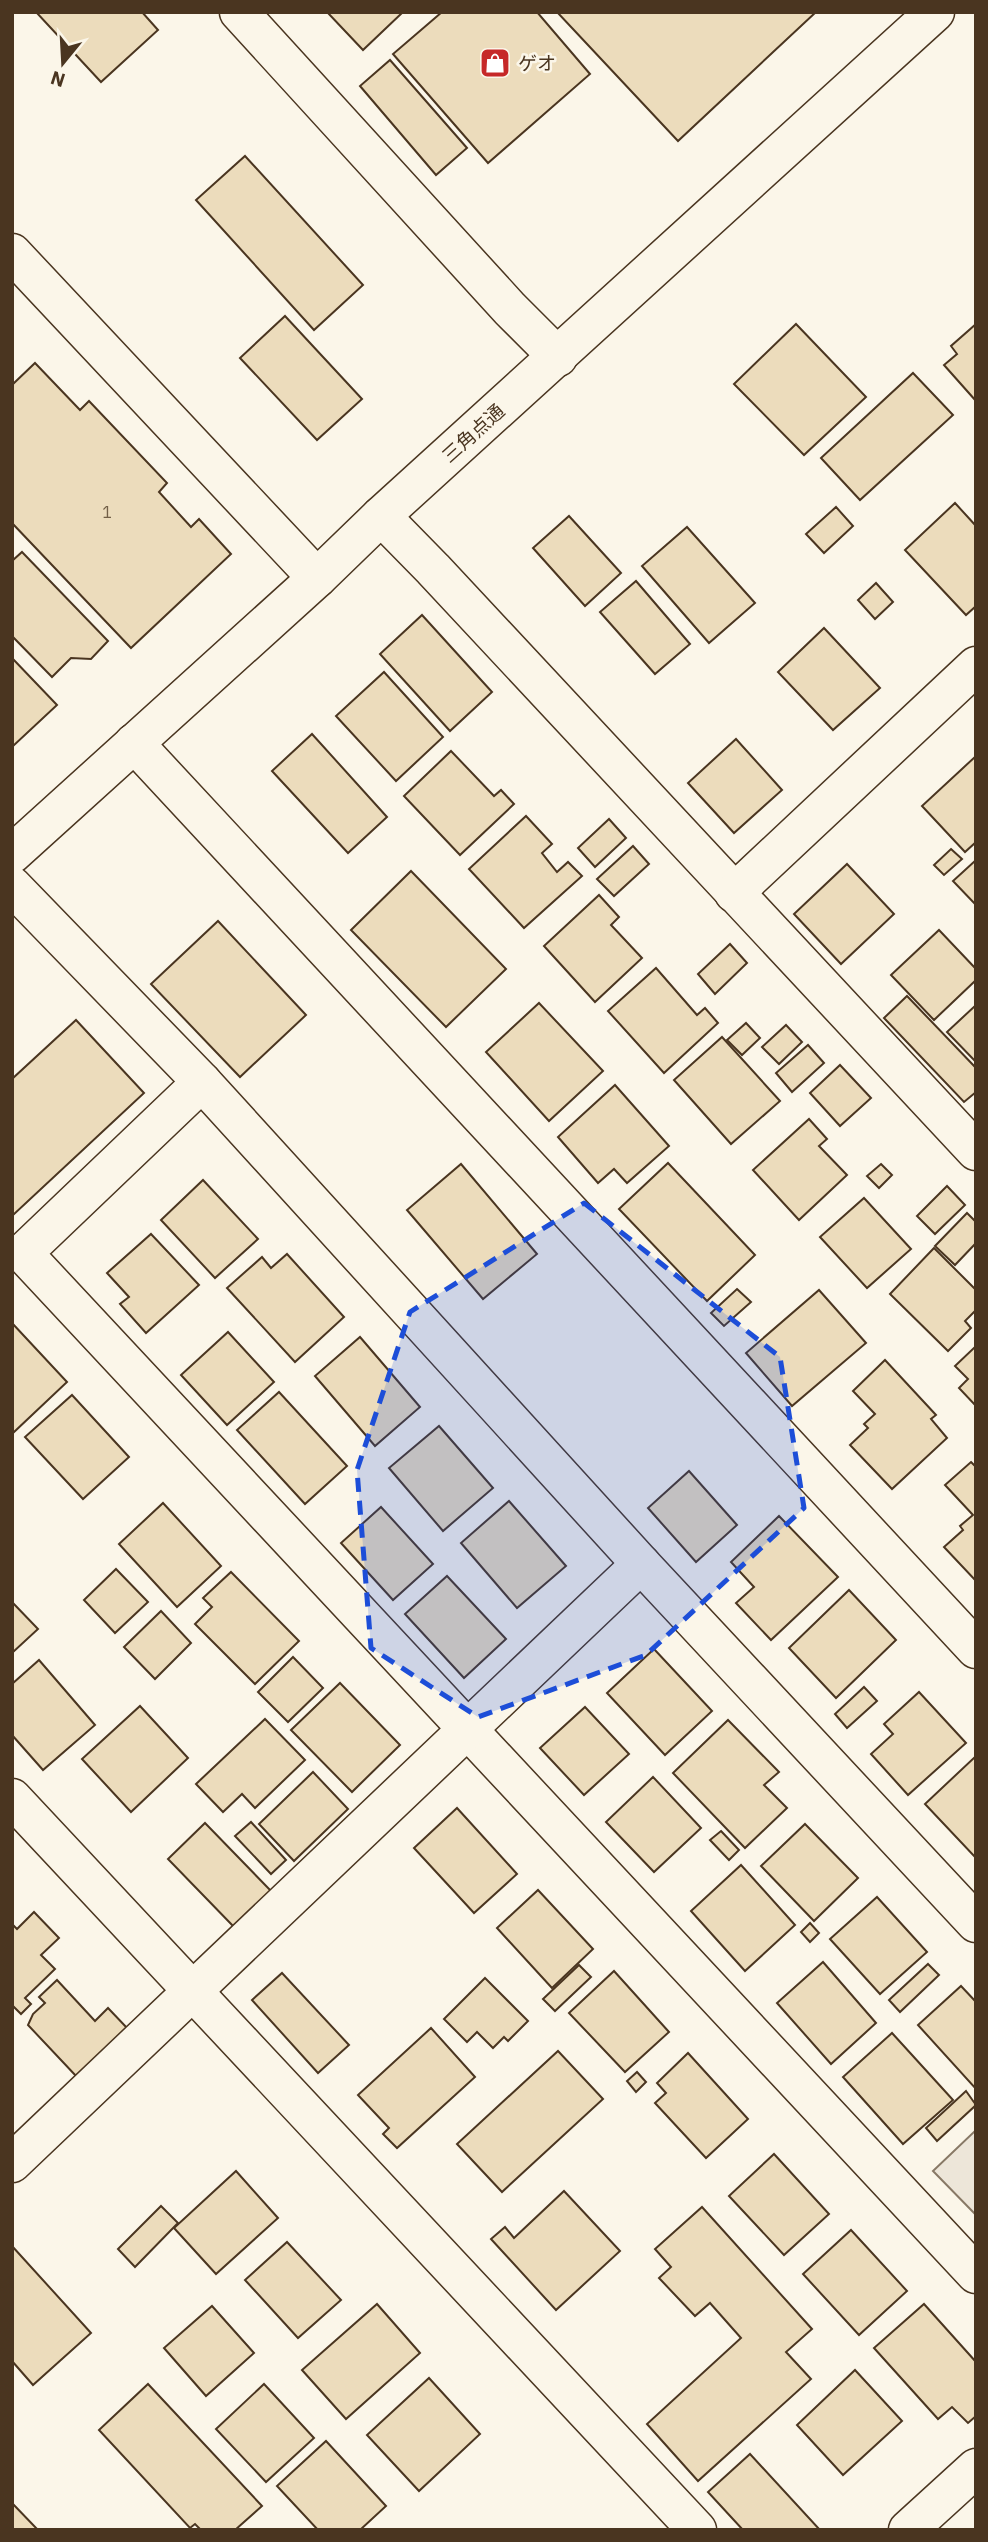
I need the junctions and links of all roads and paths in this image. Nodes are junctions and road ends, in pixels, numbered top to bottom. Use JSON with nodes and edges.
{"nodes":[{"id":1,"x":239,"y":12,"type":"edge"},
{"id":2,"x":934,"y":12,"type":"edge"},
{"id":3,"x":12,"y":253,"type":"edge"},
{"id":4,"x":558,"y":357,"type":"junction"},
{"id":5,"x":381,"y":516,"type":"junction"},
{"id":6,"x":317,"y":578,"type":"junction"},
{"id":7,"x":975,"y":669,"type":"edge"},
{"id":8,"x":134,"y":743,"type":"junction"},
{"id":9,"x":12,"y":854,"type":"edge"},
{"id":10,"x":12,"y":886,"type":"edge"},
{"id":11,"x":733,"y":892,"type":"junction"},
{"id":12,"x":202,"y":1082,"type":"junction"},
{"id":13,"x":976,"y":1151,"type":"edge"},
{"id":14,"x":641,"y":1564,"type":"junction"},
{"id":15,"x":976,"y":1649,"type":"edge"},
{"id":16,"x":467,"y":1731,"type":"junction"},
{"id":17,"x":12,"y":1798,"type":"edge"},
{"id":18,"x":976,"y":1923,"type":"edge"},
{"id":19,"x":194,"y":1992,"type":"junction"},
{"id":20,"x":12,"y":2163,"type":"edge"},
{"id":21,"x":976,"y":2274,"type":"edge"},
{"id":22,"x":974,"y":2472,"type":"edge"},
{"id":23,"x":697,"y":2530,"type":"edge"},
{"id":24,"x":908,"y":2530,"type":"edge"}],
"edges":[{"from":1,"to":4,"type":"street"},
{"from":2,"to":4,"type":"street","name":"三角点通"},
{"from":3,"to":6,"type":"street"},
{"from":4,"to":5,"type":"street","name":"三角点通"},
{"from":5,"to":6,"type":"street","name":"三角点通"},
{"from":5,"to":11,"type":"street"},
{"from":6,"to":8,"type":"street","name":"三角点通"},
{"from":7,"to":11,"type":"street"},
{"from":8,"to":9,"type":"street","name":"三角点通"},
{"from":8,"to":15,"type":"street"},
{"from":10,"to":12,"type":"street"},
{"from":11,"to":13,"type":"street"},
{"from":12,"to":14,"type":"street"},
{"from":12,"to":16,"type":"street"},
{"from":14,"to":16,"type":"street"},
{"from":14,"to":18,"type":"street"},
{"from":16,"to":19,"type":"street"},
{"from":16,"to":21,"type":"street"},
{"from":17,"to":19,"type":"street"},
{"from":19,"to":20,"type":"street"},
{"from":19,"to":23,"type":"street"},
{"from":22,"to":24,"type":"street"}]}
